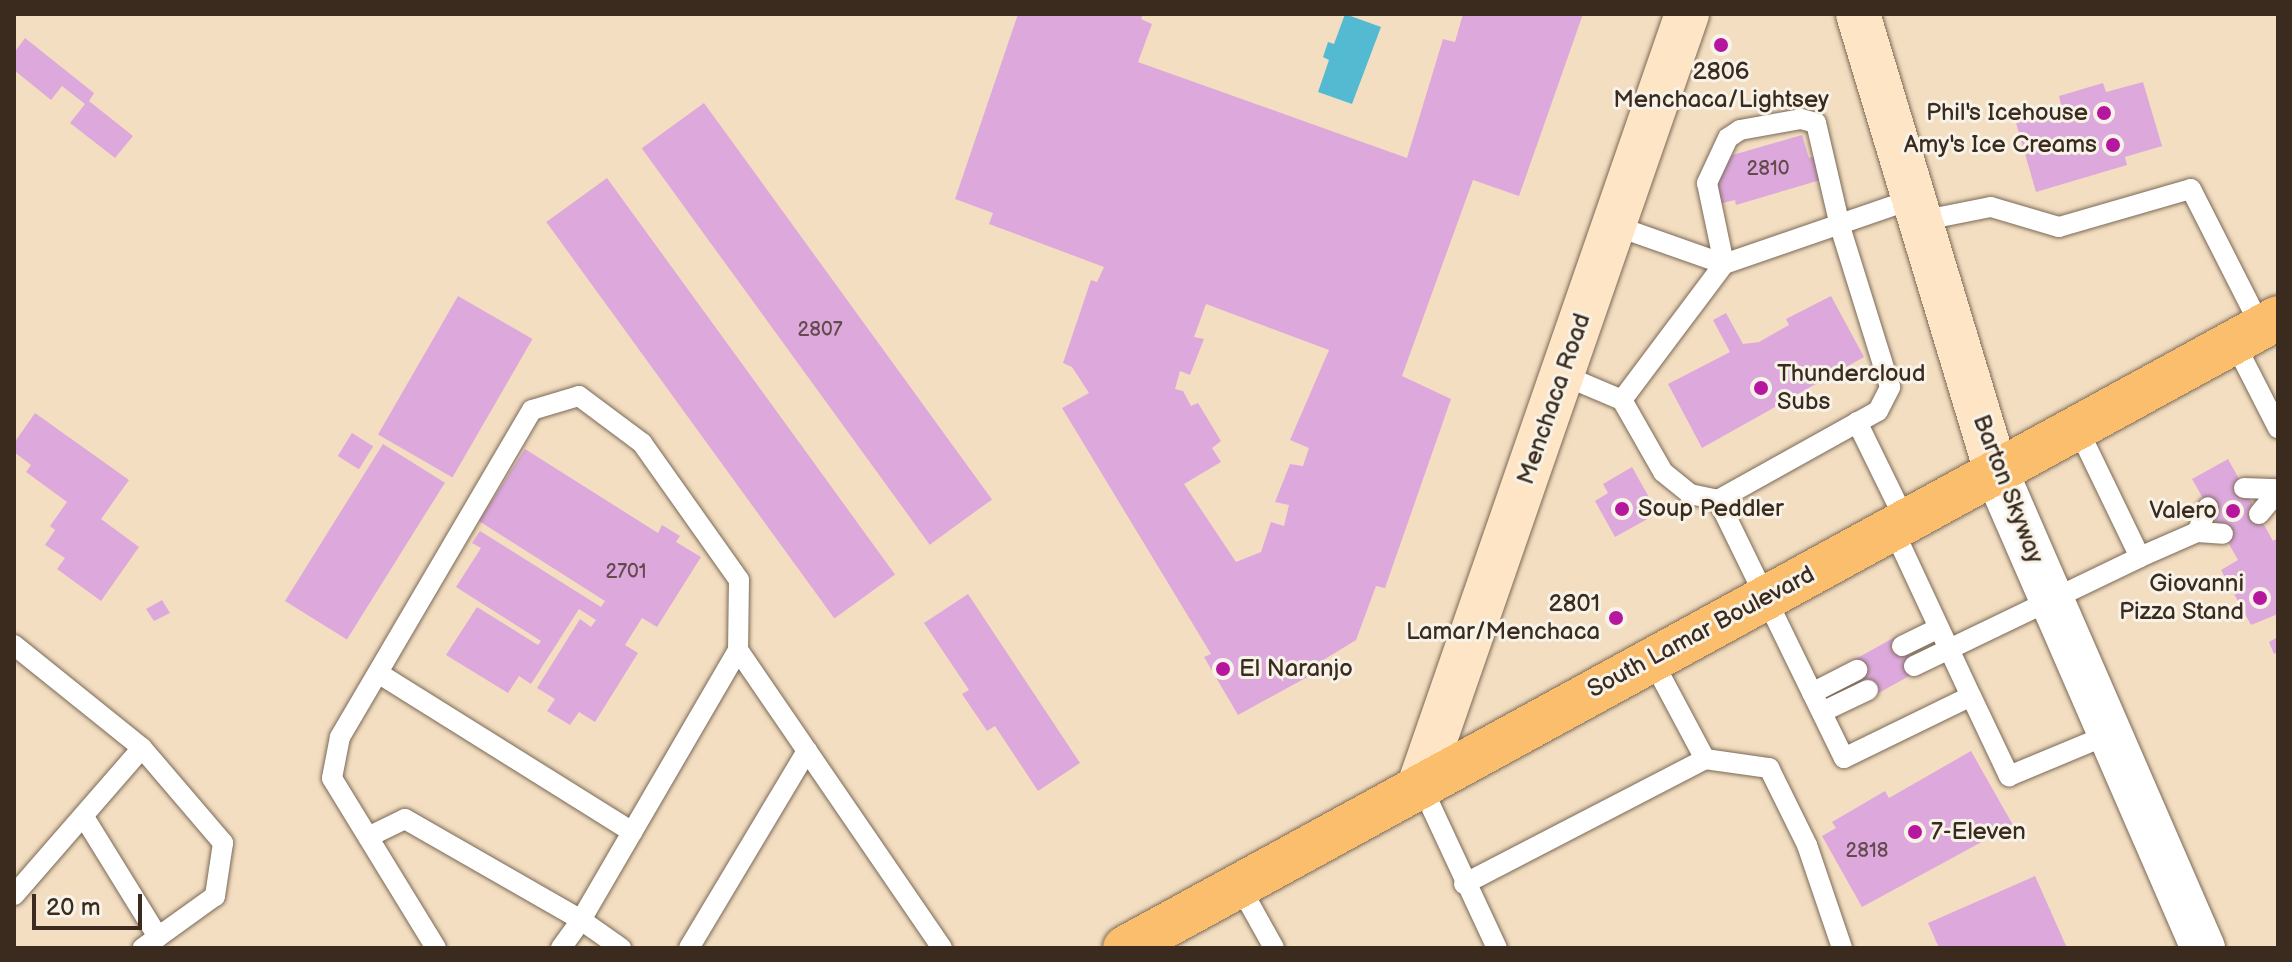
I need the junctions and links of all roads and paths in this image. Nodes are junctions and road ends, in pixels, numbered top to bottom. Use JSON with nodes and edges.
{"nodes":[{"id":1,"x":1687,"y":14,"type":"edge"},
{"id":2,"x":1858,"y":14,"type":"edge"},
{"id":3,"x":1917,"y":210,"type":"junction"},
{"id":4,"x":1616,"y":226,"type":"junction"},
{"id":5,"x":1840,"y":226,"type":"junction"},
{"id":6,"x":1724,"y":264,"type":"junction"},
{"id":7,"x":2258,"y":329,"type":"edge"},
{"id":8,"x":1563,"y":375,"type":"junction"},
{"id":9,"x":1622,"y":400,"type":"junction"},
{"id":10,"x":1857,"y":422,"type":"junction"},
{"id":11,"x":2278,"y":428,"type":"edge"},
{"id":12,"x":2078,"y":429,"type":"junction"},
{"id":13,"x":1997,"y":474,"type":"junction"},
{"id":14,"x":2244,"y":488,"type":"dead end"},
{"id":15,"x":2278,"y":490,"type":"edge"},
{"id":16,"x":1718,"y":500,"type":"junction"},
{"id":17,"x":2208,"y":507,"type":"dead end"},
{"id":18,"x":2259,"y":514,"type":"dead end"},
{"id":19,"x":1900,"y":526,"type":"junction"},
{"id":20,"x":2197,"y":532,"type":"junction"},
{"id":21,"x":2223,"y":534,"type":"dead end"},
{"id":22,"x":2140,"y":557,"type":"junction"},
{"id":23,"x":1765,"y":597,"type":"junction"},
{"id":24,"x":2052,"y":600,"type":"junction"},
{"id":25,"x":1939,"y":628,"type":"junction"},
{"id":26,"x":14,"y":645,"type":"edge"},
{"id":27,"x":1902,"y":646,"type":"dead end"},
{"id":28,"x":1949,"y":649,"type":"junction"},
{"id":29,"x":738,"y":650,"type":"junction"},
{"id":30,"x":1651,"y":658,"type":"junction"},
{"id":31,"x":1914,"y":666,"type":"dead end"},
{"id":32,"x":1857,"y":670,"type":"dead end"},
{"id":33,"x":378,"y":673,"type":"junction"},
{"id":34,"x":1868,"y":690,"type":"dead end"},
{"id":35,"x":1812,"y":693,"type":"junction"},
{"id":36,"x":1971,"y":696,"type":"junction"},
{"id":37,"x":1822,"y":712,"type":"junction"},
{"id":38,"x":2110,"y":734,"type":"junction"},
{"id":39,"x":142,"y":748,"type":"junction"},
{"id":40,"x":807,"y":751,"type":"junction"},
{"id":41,"x":1705,"y":759,"type":"junction"},
{"id":42,"x":1420,"y":783,"type":"junction"},
{"id":43,"x":84,"y":817,"type":"junction"},
{"id":44,"x":632,"y":832,"type":"junction"},
{"id":45,"x":368,"y":837,"type":"junction"},
{"id":46,"x":1464,"y":884,"type":"junction"},
{"id":47,"x":1239,"y":885,"type":"junction"},
{"id":48,"x":14,"y":895,"type":"edge"},
{"id":49,"x":581,"y":920,"type":"junction"},
{"id":50,"x":150,"y":943,"type":"edge"},
{"id":51,"x":436,"y":948,"type":"edge"},
{"id":52,"x":561,"y":948,"type":"edge"},
{"id":53,"x":621,"y":948,"type":"edge"},
{"id":54,"x":689,"y":948,"type":"edge"},
{"id":55,"x":942,"y":948,"type":"edge"},
{"id":56,"x":1125,"y":948,"type":"edge"},
{"id":57,"x":1274,"y":948,"type":"edge"},
{"id":58,"x":1497,"y":948,"type":"edge"},
{"id":59,"x":1842,"y":948,"type":"edge"},
{"id":60,"x":2203,"y":948,"type":"edge"}],
"edges":[{"from":1,"to":4,"type":"main road","name":"Menchaca Road"},
{"from":2,"to":3,"type":"main road","name":"Barton Skyway"},
{"from":3,"to":5,"type":"lane"},
{"from":3,"to":7,"type":"lane"},
{"from":3,"to":13,"type":"main road","name":"Barton Skyway"},
{"from":4,"to":6,"type":"lane"},
{"from":4,"to":8,"type":"main road","name":"Menchaca Road"},
{"from":5,"to":6,"type":"lane"},
{"from":5,"to":6,"type":"lane"},
{"from":5,"to":10,"type":"lane"},
{"from":6,"to":9,"type":"lane"},
{"from":7,"to":11,"type":"lane"},
{"from":7,"to":12,"type":"main road","name":"South Lamar Boulevard"},
{"from":8,"to":9,"type":"lane"},
{"from":8,"to":42,"type":"main road","name":"Menchaca Road"},
{"from":9,"to":16,"type":"lane"},
{"from":10,"to":16,"type":"lane"},
{"from":10,"to":19,"type":"lane"},
{"from":12,"to":13,"type":"main road","name":"South Lamar Boulevard"},
{"from":12,"to":22,"type":"lane"},
{"from":13,"to":19,"type":"main road","name":"South Lamar Boulevard"},
{"from":13,"to":24,"type":"street","name":"Barton Skyway"},
{"from":14,"to":15,"type":"lane"},
{"from":15,"to":18,"type":"lane"},
{"from":16,"to":23,"type":"lane"},
{"from":17,"to":20,"type":"lane"},
{"from":19,"to":23,"type":"main road","name":"South Lamar Boulevard"},
{"from":19,"to":25,"type":"lane"},
{"from":20,"to":21,"type":"lane"},
{"from":20,"to":22,"type":"lane"},
{"from":22,"to":24,"type":"lane"},
{"from":23,"to":30,"type":"main road","name":"South Lamar Boulevard"},
{"from":23,"to":35,"type":"lane"},
{"from":24,"to":28,"type":"lane"},
{"from":24,"to":38,"type":"street","name":"Barton Skyway"},
{"from":25,"to":27,"type":"lane"},
{"from":25,"to":28,"type":"lane"},
{"from":26,"to":39,"type":"lane"},
{"from":28,"to":31,"type":"lane"},
{"from":28,"to":36,"type":"lane"},
{"from":29,"to":33,"type":"lane"},
{"from":29,"to":40,"type":"lane"},
{"from":29,"to":44,"type":"lane"},
{"from":30,"to":41,"type":"lane"},
{"from":30,"to":42,"type":"main road","name":"South Lamar Boulevard"},
{"from":32,"to":35,"type":"lane"},
{"from":33,"to":44,"type":"lane"},
{"from":33,"to":45,"type":"lane"},
{"from":34,"to":37,"type":"lane"},
{"from":35,"to":37,"type":"lane"},
{"from":36,"to":37,"type":"lane"},
{"from":36,"to":38,"type":"lane"},
{"from":38,"to":60,"type":"street","name":"Barton Skyway"},
{"from":39,"to":43,"type":"lane"},
{"from":39,"to":50,"type":"lane"},
{"from":40,"to":54,"type":"lane"},
{"from":40,"to":55,"type":"lane"},
{"from":41,"to":46,"type":"lane"},
{"from":41,"to":59,"type":"lane"},
{"from":42,"to":46,"type":"lane"},
{"from":42,"to":47,"type":"main road","name":"South Lamar Boulevard"},
{"from":43,"to":48,"type":"lane"},
{"from":43,"to":50,"type":"lane"},
{"from":44,"to":49,"type":"lane"},
{"from":45,"to":49,"type":"lane"},
{"from":45,"to":51,"type":"lane"},
{"from":46,"to":58,"type":"lane"},
{"from":47,"to":56,"type":"main road","name":"South Lamar Boulevard"},
{"from":47,"to":57,"type":"lane"},
{"from":49,"to":52,"type":"lane"},
{"from":49,"to":53,"type":"lane"}]}
